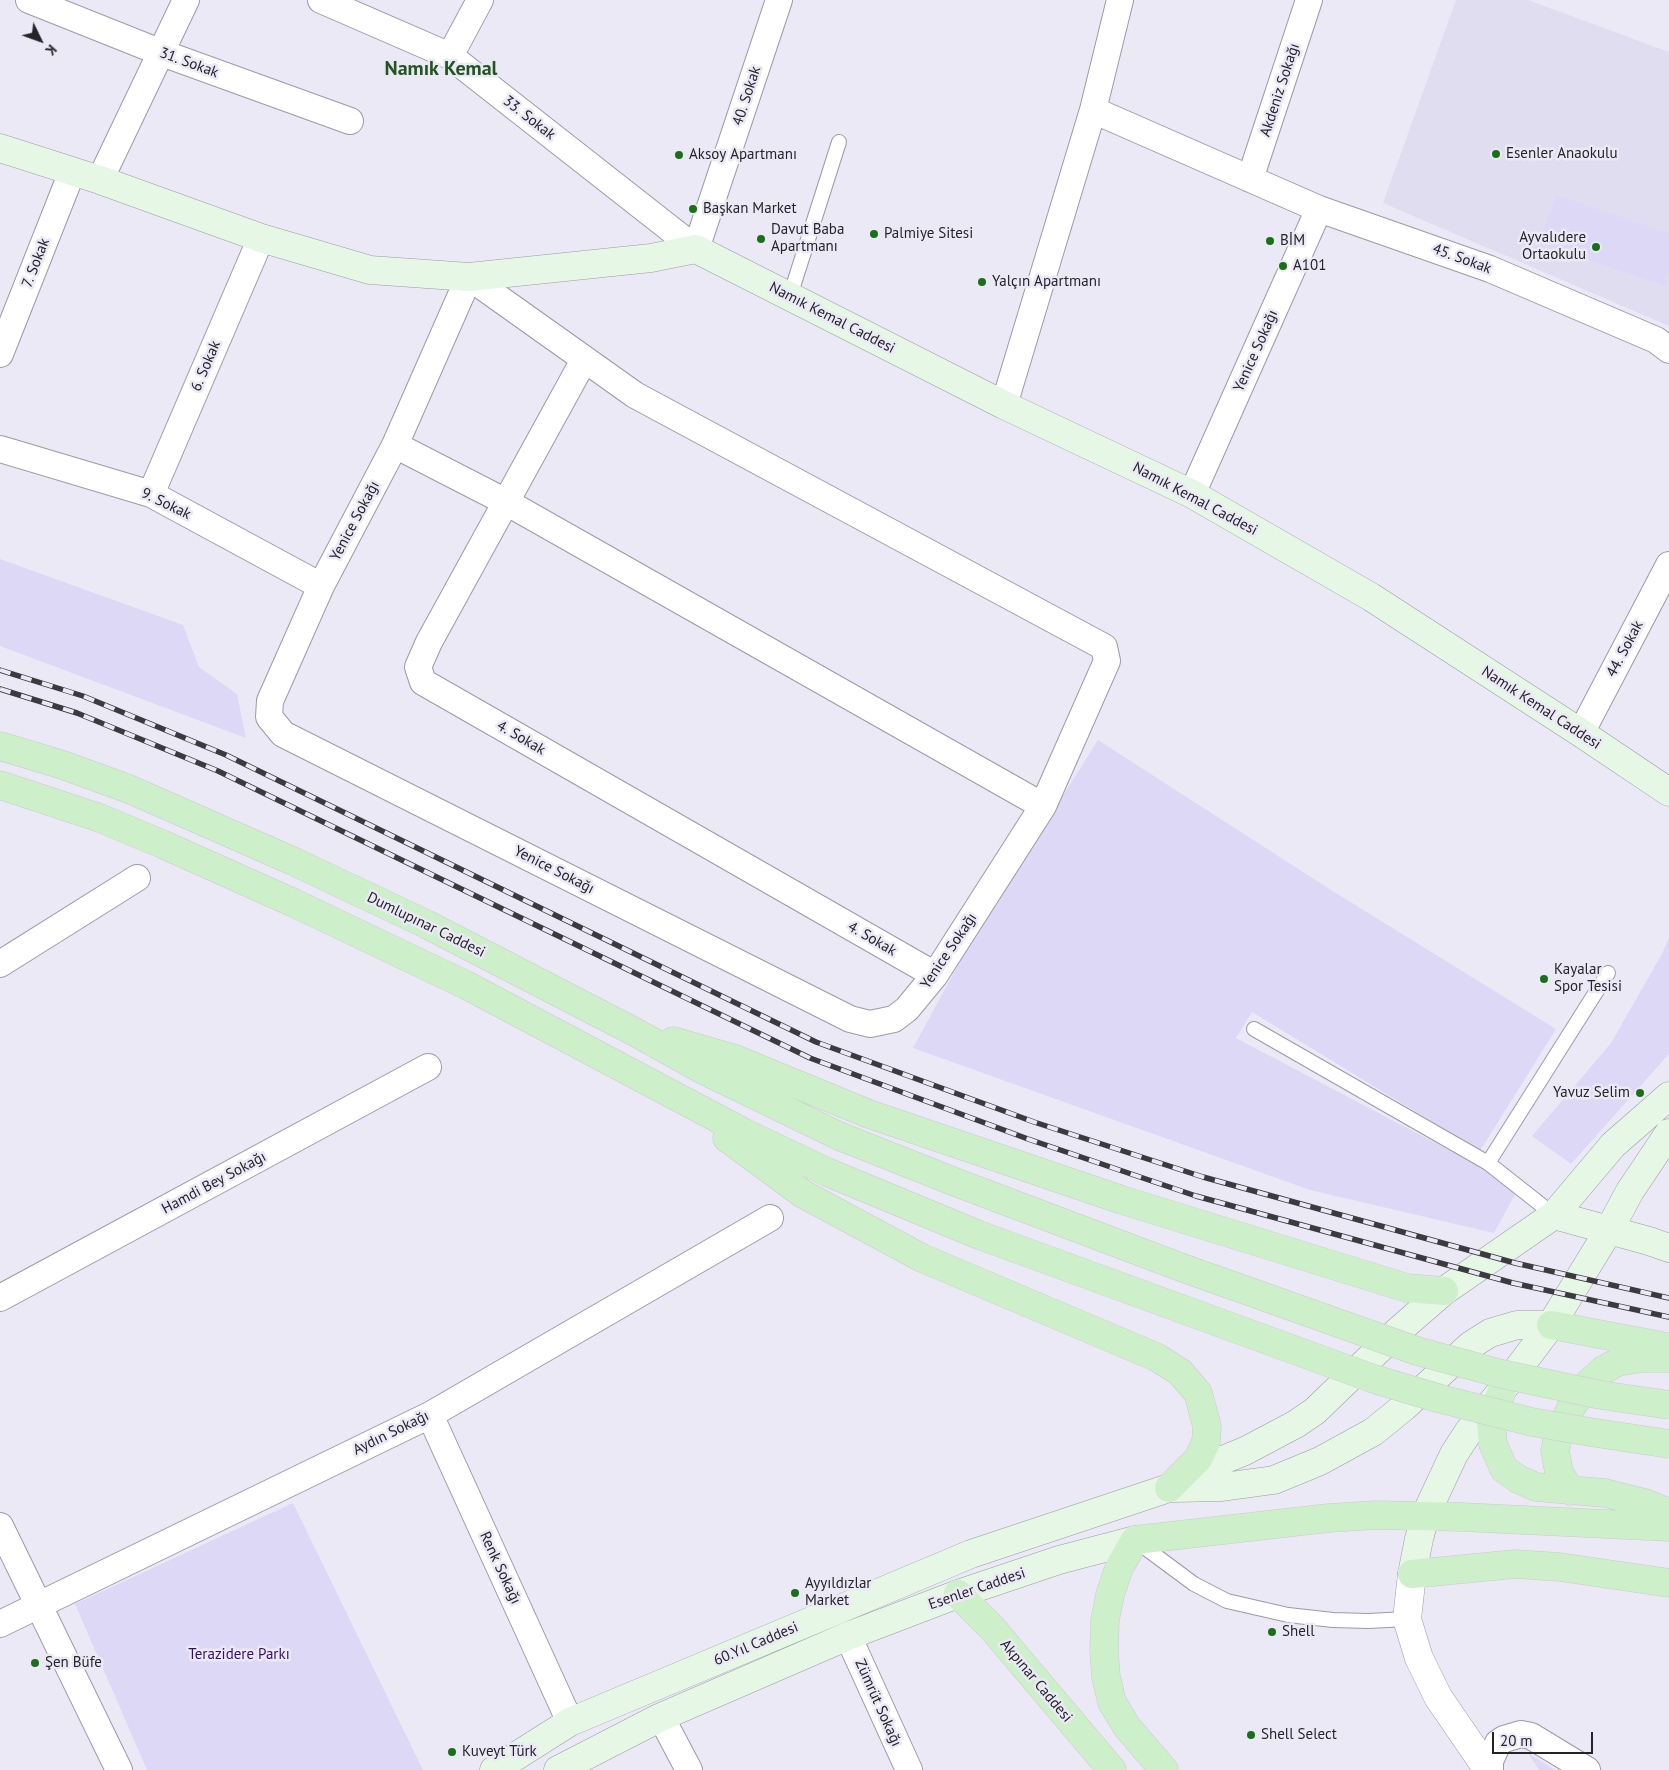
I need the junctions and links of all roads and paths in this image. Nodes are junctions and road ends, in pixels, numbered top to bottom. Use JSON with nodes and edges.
{"nodes":[{"id":1,"x":29,"y":0,"type":"edge"},
{"id":2,"x":186,"y":0,"type":"edge"},
{"id":3,"x":321,"y":0,"type":"edge"},
{"id":4,"x":480,"y":0,"type":"edge"},
{"id":5,"x":779,"y":0,"type":"edge"},
{"id":6,"x":1120,"y":0,"type":"edge"},
{"id":7,"x":1309,"y":0,"type":"edge"},
{"id":8,"x":162,"y":53,"type":"junction"},
{"id":9,"x":450,"y":56,"type":"junction"},
{"id":10,"x":1093,"y":110,"type":"junction"},
{"id":11,"x":350,"y":121,"type":"dead end"},
{"id":12,"x":839,"y":142,"type":"dead end"},
{"id":13,"x":0,"y":148,"type":"edge"},
{"id":14,"x":72,"y":172,"type":"junction"},
{"id":15,"x":1250,"y":179,"type":"junction"},
{"id":16,"x":100,"y":180,"type":"junction"},
{"id":17,"x":1319,"y":209,"type":"junction"},
{"id":18,"x":261,"y":238,"type":"junction"},
{"id":19,"x":696,"y":249,"type":"junction"},
{"id":20,"x":470,"y":277,"type":"junction"},
{"id":21,"x":790,"y":296,"type":"junction"},
{"id":22,"x":1669,"y":350,"type":"edge"},
{"id":23,"x":0,"y":354,"type":"edge"},
{"id":24,"x":584,"y":360,"type":"junction"},
{"id":25,"x":1004,"y":405,"type":"junction"},
{"id":26,"x":395,"y":445,"type":"junction"},
{"id":27,"x":0,"y":449,"type":"edge"},
{"id":28,"x":151,"y":494,"type":"junction"},
{"id":29,"x":1192,"y":494,"type":"junction"},
{"id":30,"x":506,"y":502,"type":"junction"},
{"id":31,"x":1669,"y":565,"type":"edge"},
{"id":32,"x":321,"y":586,"type":"junction"},
{"id":33,"x":1581,"y":733,"type":"junction"},
{"id":34,"x":0,"y":746,"type":"edge"},
{"id":35,"x":0,"y":785,"type":"edge"},
{"id":36,"x":1669,"y":792,"type":"edge"},
{"id":37,"x":1043,"y":806,"type":"junction"},
{"id":38,"x":137,"y":878,"type":"dead end"},
{"id":39,"x":0,"y":964,"type":"edge"},
{"id":40,"x":1608,"y":973,"type":"dead end"},
{"id":41,"x":935,"y":975,"type":"junction"},
{"id":42,"x":1254,"y":1028,"type":"dead end"},
{"id":43,"x":632,"y":1031,"type":"junction"},
{"id":44,"x":428,"y":1067,"type":"dead end"},
{"id":45,"x":649,"y":1081,"type":"junction"},
{"id":46,"x":1669,"y":1096,"type":"edge"},
{"id":47,"x":1669,"y":1133,"type":"edge"},
{"id":48,"x":1488,"y":1163,"type":"junction"},
{"id":49,"x":1554,"y":1214,"type":"junction"},
{"id":50,"x":770,"y":1218,"type":"dead end"},
{"id":51,"x":1609,"y":1230,"type":"junction"},
{"id":52,"x":1669,"y":1248,"type":"edge"},
{"id":53,"x":1444,"y":1292,"type":"junction"},
{"id":54,"x":0,"y":1298,"type":"edge"},
{"id":55,"x":1551,"y":1325,"type":"junction"},
{"id":56,"x":1669,"y":1348,"type":"edge"},
{"id":57,"x":1669,"y":1358,"type":"edge"},
{"id":58,"x":1502,"y":1390,"type":"junction"},
{"id":59,"x":1669,"y":1405,"type":"edge"},
{"id":60,"x":430,"y":1415,"type":"junction"},
{"id":61,"x":1669,"y":1444,"type":"edge"},
{"id":62,"x":1169,"y":1488,"type":"junction"},
{"id":63,"x":1570,"y":1491,"type":"junction"},
{"id":64,"x":1669,"y":1512,"type":"edge"},
{"id":65,"x":1425,"y":1516,"type":"junction"},
{"id":66,"x":0,"y":1526,"type":"edge"},
{"id":67,"x":1669,"y":1528,"type":"edge"},
{"id":68,"x":1135,"y":1540,"type":"junction"},
{"id":69,"x":1412,"y":1574,"type":"junction"},
{"id":70,"x":1669,"y":1583,"type":"edge"},
{"id":71,"x":958,"y":1594,"type":"junction"},
{"id":72,"x":38,"y":1605,"type":"junction"},
{"id":73,"x":1407,"y":1619,"type":"junction"},
{"id":74,"x":0,"y":1624,"type":"edge"},
{"id":75,"x":848,"y":1636,"type":"junction"},
{"id":76,"x":661,"y":1716,"type":"junction"},
{"id":77,"x":570,"y":1722,"type":"junction"},
{"id":78,"x":119,"y":1770,"type":"edge"},
{"id":79,"x":494,"y":1770,"type":"edge"},
{"id":80,"x":558,"y":1770,"type":"edge"},
{"id":81,"x":689,"y":1770,"type":"edge"},
{"id":82,"x":909,"y":1770,"type":"edge"},
{"id":83,"x":1112,"y":1770,"type":"edge"},
{"id":84,"x":1164,"y":1770,"type":"edge"},
{"id":85,"x":1489,"y":1770,"type":"edge"},
{"id":86,"x":1587,"y":1770,"type":"edge"}],
"edges":[{"from":1,"to":8,"type":"street","name":"31. Sokak"},
{"from":2,"to":8,"type":"street"},
{"from":3,"to":9,"type":"street","name":"33. Sokak"},
{"from":4,"to":9,"type":"street"},
{"from":5,"to":19,"type":"street","name":"40. Sokak"},
{"from":6,"to":10,"type":"street"},
{"from":7,"to":15,"type":"street","name":"Akdeniz Sokağı"},
{"from":8,"to":11,"type":"street","name":"31. Sokak"},
{"from":8,"to":16,"type":"street"},
{"from":9,"to":19,"type":"street","name":"33. Sokak"},
{"from":10,"to":15,"type":"street","name":"45. Sokak"},
{"from":10,"to":25,"type":"street"},
{"from":12,"to":21,"type":"lane"},
{"from":13,"to":14,"type":"main road"},
{"from":14,"to":16,"type":"main road"},
{"from":14,"to":23,"type":"street","name":"7. Sokak"},
{"from":15,"to":17,"type":"street","name":"45. Sokak"},
{"from":16,"to":18,"type":"main road"},
{"from":17,"to":22,"type":"street","name":"45. Sokak"},
{"from":17,"to":29,"type":"street","name":"Yenice Sokağı"},
{"from":18,"to":20,"type":"main road"},
{"from":18,"to":28,"type":"street","name":"6. Sokak"},
{"from":19,"to":20,"type":"main road"},
{"from":19,"to":21,"type":"main road","name":"Namık Kemal Caddesi"},
{"from":20,"to":24,"type":"street"},
{"from":20,"to":26,"type":"street","name":"Yenice Sokağı"},
{"from":21,"to":25,"type":"main road","name":"Namık Kemal Caddesi"},
{"from":24,"to":30,"type":"street","name":"4. Sokak"},
{"from":24,"to":37,"type":"street","name":"Yenice Sokağı"},
{"from":25,"to":29,"type":"main road","name":"Namık Kemal Caddesi"},
{"from":26,"to":30,"type":"street"},
{"from":26,"to":32,"type":"street","name":"Yenice Sokağı"},
{"from":27,"to":28,"type":"street","name":"9. Sokak"},
{"from":28,"to":32,"type":"street","name":"9. Sokak"},
{"from":29,"to":33,"type":"main road","name":"Namık Kemal Caddesi"},
{"from":30,"to":37,"type":"street"},
{"from":30,"to":41,"type":"street","name":"4. Sokak"},
{"from":31,"to":33,"type":"street","name":"44. Sokak"},
{"from":32,"to":41,"type":"street","name":"Yenice Sokağı"},
{"from":33,"to":36,"type":"main road","name":"Namık Kemal Caddesi"},
{"from":34,"to":43,"type":"main road","name":"Dumlupınar Caddesi"},
{"from":35,"to":45,"type":"main road"},
{"from":37,"to":41,"type":"street","name":"Yenice Sokağı"},
{"from":38,"to":39,"type":"street"},
{"from":40,"to":48,"type":"lane"},
{"from":42,"to":48,"type":"lane"},
{"from":43,"to":53,"type":"main road"},
{"from":43,"to":59,"type":"main road","name":"Dumlupınar Caddesi","bridge":true},
{"from":44,"to":54,"type":"street","name":"Hamdi Bey Sokağı"},
{"from":45,"to":61,"type":"main road","bridge":true},
{"from":45,"to":62,"type":"main road"},
{"from":46,"to":49,"type":"main road"},
{"from":47,"to":51,"type":"main road"},
{"from":48,"to":49,"type":"lane"},
{"from":49,"to":51,"type":"main road"},
{"from":49,"to":53,"type":"main road"},
{"from":50,"to":60,"type":"street","name":"Aydın Sokağı"},
{"from":51,"to":52,"type":"main road"},
{"from":51,"to":55,"type":"main road"},
{"from":53,"to":62,"type":"main road"},
{"from":55,"to":56,"type":"main road"},
{"from":55,"to":58,"type":"main road"},
{"from":55,"to":62,"type":"main road"},
{"from":57,"to":63,"type":"main road"},
{"from":58,"to":63,"type":"main road"},
{"from":58,"to":65,"type":"main road"},
{"from":60,"to":72,"type":"street","name":"Aydın Sokağı"},
{"from":60,"to":77,"type":"street","name":"Renk Sokağı"},
{"from":62,"to":77,"type":"main road","name":"60.Yıl Caddesi"},
{"from":63,"to":64,"type":"main road"},
{"from":65,"to":67,"type":"main road","name":"Esenler Caddesi"},
{"from":65,"to":68,"type":"main road","name":"Esenler Caddesi"},
{"from":65,"to":69,"type":"main road"},
{"from":66,"to":72,"type":"street"},
{"from":68,"to":71,"type":"main road","name":"Esenler Caddesi"},
{"from":68,"to":73,"type":"lane"},
{"from":68,"to":84,"type":"main road"},
{"from":69,"to":70,"type":"main road"},
{"from":69,"to":73,"type":"street"},
{"from":71,"to":75,"type":"main road","name":"Esenler Caddesi"},
{"from":71,"to":83,"type":"main road","name":"Akpınar Caddesi"},
{"from":72,"to":74,"type":"street","name":"Aydın Sokağı"},
{"from":72,"to":78,"type":"street"},
{"from":73,"to":85,"type":"street"},
{"from":75,"to":76,"type":"main road","name":"Esenler Caddesi"},
{"from":75,"to":82,"type":"street","name":"Zümrüt Sokağı"},
{"from":76,"to":80,"type":"main road","name":"Esenler Caddesi"},
{"from":76,"to":81,"type":"street"},
{"from":77,"to":79,"type":"main road","name":"60.Yıl Caddesi"},
{"from":85,"to":86,"type":"street"}]}
